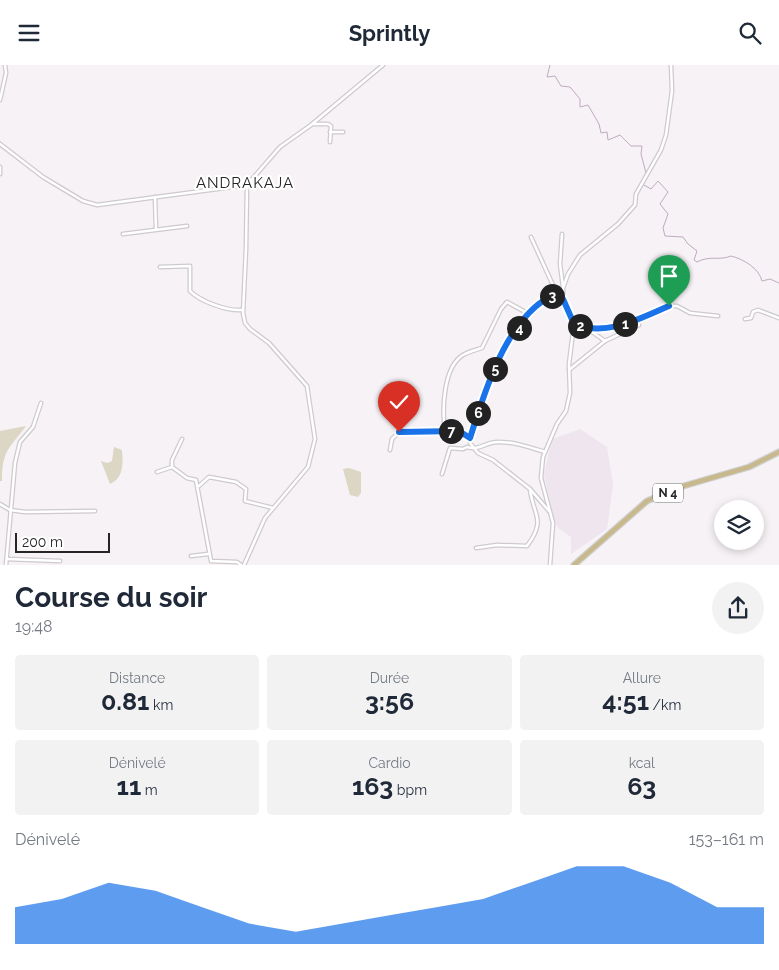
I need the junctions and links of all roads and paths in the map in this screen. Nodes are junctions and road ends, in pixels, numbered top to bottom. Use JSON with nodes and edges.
{"nodes":[{"id":1,"x":5,"y":65,"type":"edge"},
{"id":2,"x":383,"y":65,"type":"edge"},
{"id":3,"x":671,"y":65,"type":"edge"},
{"id":4,"x":0,"y":100,"type":"edge"},
{"id":5,"x":311,"y":125,"type":"junction"},
{"id":6,"x":330,"y":131,"type":"junction"},
{"id":7,"x":343,"y":132,"type":"dead end"},
{"id":8,"x":330,"y":142,"type":"dead end"},
{"id":9,"x":0,"y":144,"type":"edge"},
{"id":10,"x":0,"y":167,"type":"edge"},
{"id":11,"x":0,"y":175,"type":"edge"},
{"id":12,"x":247,"y":185,"type":"junction"},
{"id":13,"x":155,"y":197,"type":"junction"},
{"id":14,"x":187,"y":226,"type":"dead end"},
{"id":15,"x":156,"y":229,"type":"junction"},
{"id":16,"x":123,"y":234,"type":"dead end"},
{"id":17,"x":562,"y":234,"type":"dead end"},
{"id":18,"x":532,"y":237,"type":"dead end"},
{"id":19,"x":160,"y":267,"type":"dead end"},
{"id":20,"x":563,"y":288,"type":"junction"},
{"id":21,"x":557,"y":293,"type":"junction"},
{"id":22,"x":563,"y":299,"type":"junction"},
{"id":23,"x":242,"y":310,"type":"junction"},
{"id":24,"x":529,"y":314,"type":"junction"},
{"id":25,"x":718,"y":316,"type":"dead end"},
{"id":26,"x":779,"y":318,"type":"edge"},
{"id":27,"x":745,"y":319,"type":"dead end"},
{"id":28,"x":574,"y":324,"type":"junction"},
{"id":29,"x":639,"y":325,"type":"dead end"},
{"id":30,"x":587,"y":329,"type":"junction"},
{"id":31,"x":605,"y":341,"type":"junction"},
{"id":32,"x":569,"y":370,"type":"junction"},
{"id":33,"x":41,"y":403,"type":"dead end"},
{"id":34,"x":445,"y":430,"type":"junction"},
{"id":35,"x":470,"y":438,"type":"junction"},
{"id":36,"x":182,"y":439,"type":"dead end"},
{"id":37,"x":390,"y":450,"type":"dead end"},
{"id":38,"x":476,"y":450,"type":"junction"},
{"id":39,"x":545,"y":452,"type":"junction"},
{"id":40,"x":779,"y":452,"type":"edge"},
{"id":41,"x":172,"y":467,"type":"junction"},
{"id":42,"x":157,"y":472,"type":"dead end"},
{"id":43,"x":442,"y":474,"type":"dead end"},
{"id":44,"x":198,"y":486,"type":"junction"},
{"id":45,"x":530,"y":489,"type":"junction"},
{"id":46,"x":0,"y":504,"type":"edge"},
{"id":47,"x":273,"y":508,"type":"junction"},
{"id":48,"x":10,"y":511,"type":"junction"},
{"id":49,"x":95,"y":511,"type":"dead end"},
{"id":50,"x":550,"y":512,"type":"junction"},
{"id":51,"x":476,"y":548,"type":"dead end"},
{"id":52,"x":208,"y":553,"type":"junction"},
{"id":53,"x":191,"y":556,"type":"dead end"},
{"id":54,"x":6,"y":559,"type":"junction"},
{"id":55,"x":60,"y":561,"type":"dead end"},
{"id":56,"x":6,"y":565,"type":"edge"},
{"id":57,"x":243,"y":565,"type":"edge"},
{"id":58,"x":550,"y":565,"type":"edge"},
{"id":59,"x":574,"y":565,"type":"edge"}],
"edges":[{"from":1,"to":4,"type":"street"},
{"from":2,"to":5,"type":"street"},
{"from":3,"to":20,"type":"street"},
{"from":5,"to":6,"type":"street"},
{"from":5,"to":12,"type":"street"},
{"from":6,"to":7,"type":"street"},
{"from":6,"to":8,"type":"street"},
{"from":9,"to":13,"type":"street"},
{"from":10,"to":11,"type":"street"},
{"from":12,"to":13,"type":"street"},
{"from":12,"to":23,"type":"street"},
{"from":13,"to":15,"type":"street"},
{"from":14,"to":15,"type":"street"},
{"from":15,"to":16,"type":"street"},
{"from":17,"to":20,"type":"street"},
{"from":18,"to":21,"type":"street"},
{"from":19,"to":23,"type":"street"},
{"from":20,"to":22,"type":"street"},
{"from":21,"to":22,"type":"street"},
{"from":21,"to":24,"type":"street"},
{"from":22,"to":28,"type":"street"},
{"from":23,"to":47,"type":"street"},
{"from":24,"to":34,"type":"street"},
{"from":24,"to":35,"type":"street"},
{"from":25,"to":30,"type":"street"},
{"from":26,"to":27,"type":"street"},
{"from":28,"to":30,"type":"street"},
{"from":28,"to":32,"type":"street"},
{"from":29,"to":31,"type":"street"},
{"from":30,"to":31,"type":"street"},
{"from":31,"to":32,"type":"street"},
{"from":32,"to":39,"type":"street"},
{"from":33,"to":48,"type":"street"},
{"from":34,"to":35,"type":"street"},
{"from":34,"to":37,"type":"street"},
{"from":35,"to":38,"type":"street"},
{"from":36,"to":41,"type":"street"},
{"from":38,"to":39,"type":"street"},
{"from":38,"to":43,"type":"street"},
{"from":38,"to":45,"type":"street"},
{"from":39,"to":50,"type":"street"},
{"from":40,"to":59,"type":"main road","number":"N 4"},
{"from":41,"to":42,"type":"street"},
{"from":41,"to":44,"type":"street"},
{"from":44,"to":47,"type":"street"},
{"from":44,"to":52,"type":"street"},
{"from":45,"to":50,"type":"street"},
{"from":45,"to":51,"type":"street"},
{"from":46,"to":48,"type":"street"},
{"from":47,"to":57,"type":"street"},
{"from":48,"to":49,"type":"street"},
{"from":48,"to":54,"type":"street"},
{"from":50,"to":58,"type":"street"},
{"from":52,"to":53,"type":"street"},
{"from":52,"to":57,"type":"street"},
{"from":54,"to":55,"type":"street"},
{"from":54,"to":56,"type":"street"}]}
